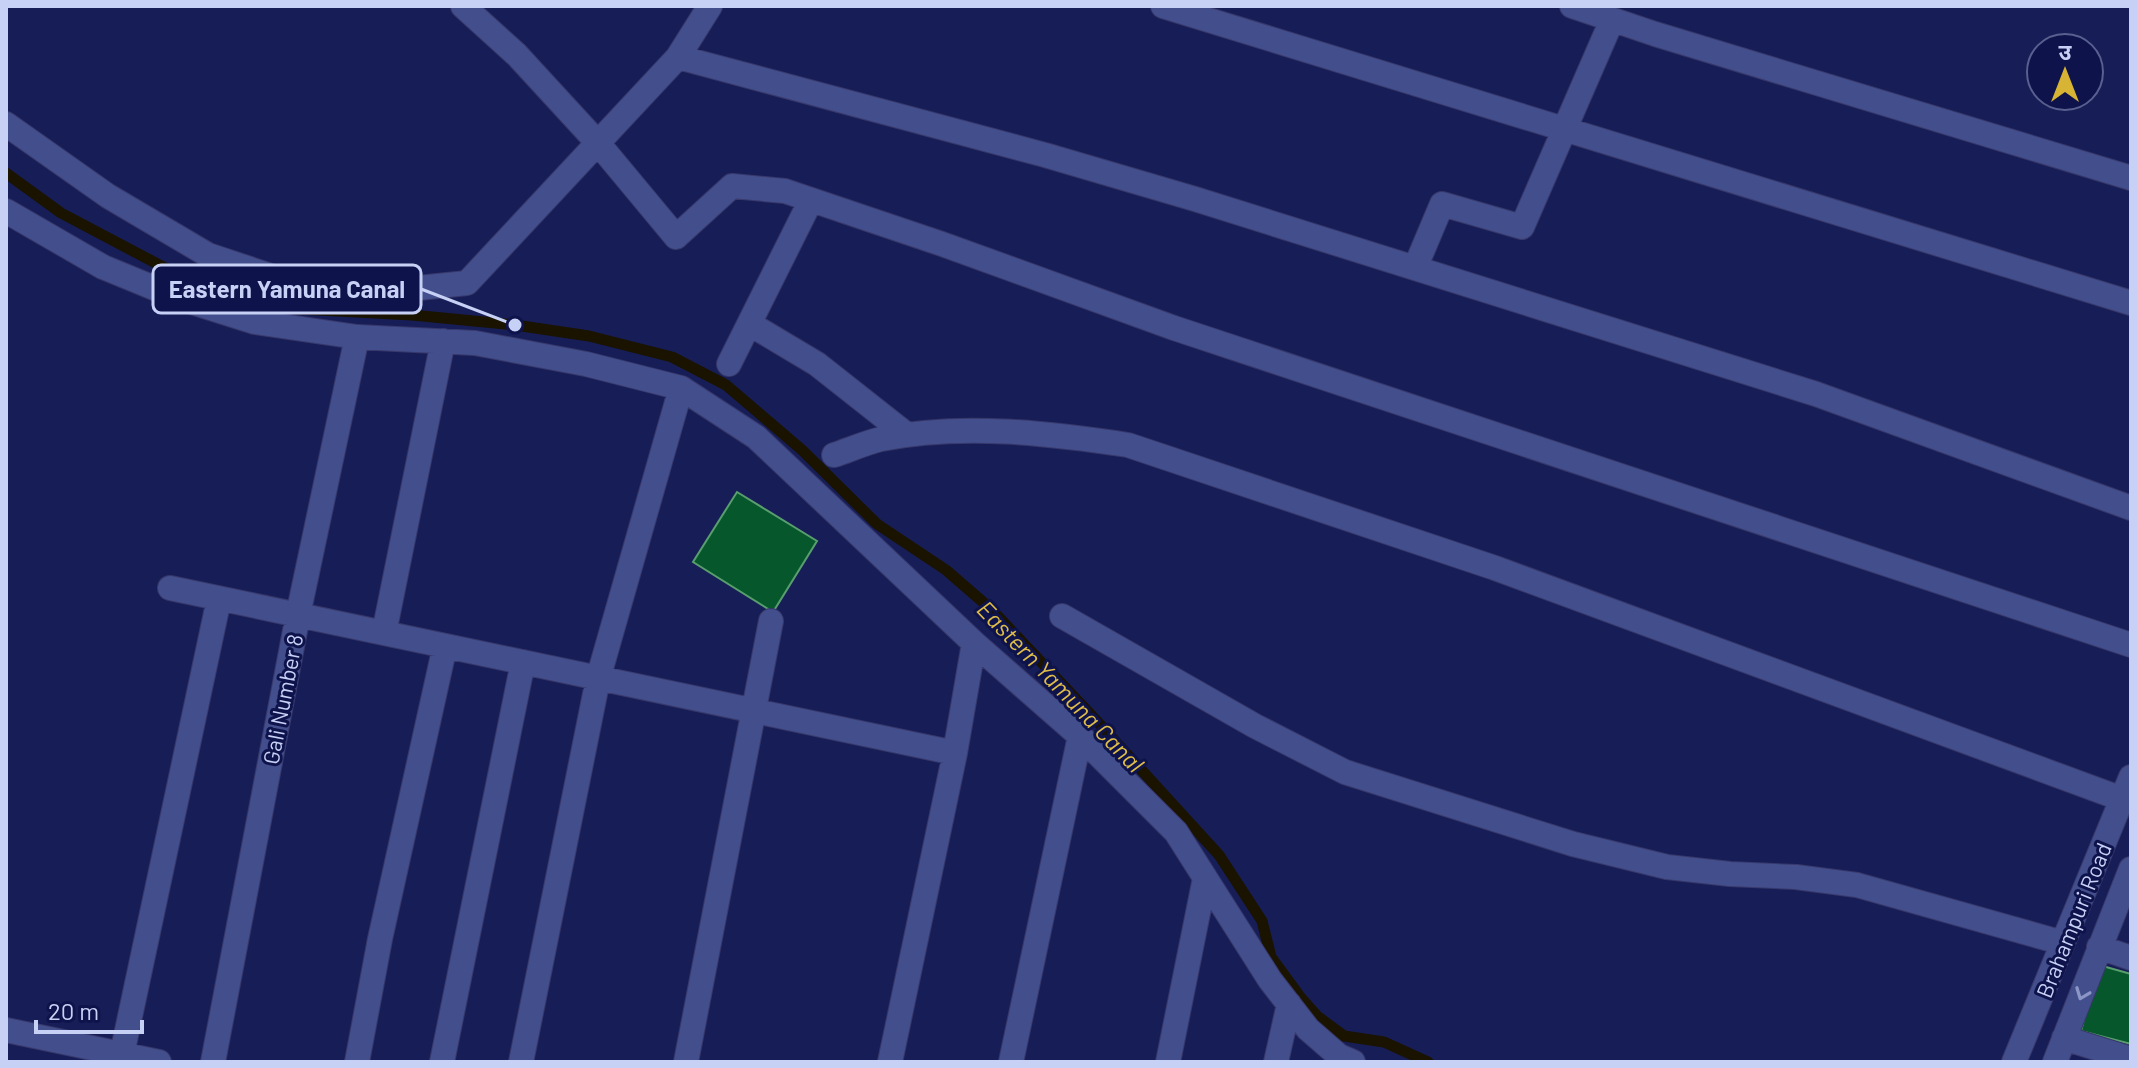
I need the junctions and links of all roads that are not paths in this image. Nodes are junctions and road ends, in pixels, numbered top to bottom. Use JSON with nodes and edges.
{"nodes":[{"id":1,"x":463,"y":6,"type":"edge"},
{"id":2,"x":710,"y":6,"type":"edge"},
{"id":3,"x":1163,"y":6,"type":"edge"},
{"id":4,"x":1572,"y":6,"type":"edge"},
{"id":5,"x":1612,"y":20,"type":"junction"},
{"id":6,"x":678,"y":57,"type":"junction"},
{"id":7,"x":6,"y":124,"type":"edge"},
{"id":8,"x":1565,"y":129,"type":"junction"},
{"id":9,"x":597,"y":142,"type":"junction"},
{"id":10,"x":2131,"y":178,"type":"edge"},
{"id":11,"x":811,"y":200,"type":"junction"},
{"id":12,"x":6,"y":211,"type":"edge"},
{"id":13,"x":1415,"y":268,"type":"junction"},
{"id":14,"x":2131,"y":303,"type":"edge"},
{"id":15,"x":750,"y":324,"type":"junction"},
{"id":16,"x":357,"y":337,"type":"junction"},
{"id":17,"x":443,"y":341,"type":"junction"},
{"id":18,"x":729,"y":364,"type":"dead end"},
{"id":19,"x":681,"y":388,"type":"junction"},
{"id":20,"x":907,"y":435,"type":"junction"},
{"id":21,"x":834,"y":455,"type":"dead end"},
{"id":22,"x":2131,"y":508,"type":"edge"},
{"id":23,"x":170,"y":588,"type":"dead end"},
{"id":24,"x":219,"y":599,"type":"junction"},
{"id":25,"x":298,"y":615,"type":"junction"},
{"id":26,"x":1062,"y":616,"type":"dead end"},
{"id":27,"x":771,"y":621,"type":"dead end"},
{"id":28,"x":384,"y":633,"type":"junction"},
{"id":29,"x":974,"y":643,"type":"junction"},
{"id":30,"x":2131,"y":645,"type":"edge"},
{"id":31,"x":445,"y":646,"type":"junction"},
{"id":32,"x":523,"y":662,"type":"junction"},
{"id":33,"x":598,"y":679,"type":"junction"},
{"id":34,"x":753,"y":712,"type":"junction"},
{"id":35,"x":1080,"y":736,"type":"junction"},
{"id":36,"x":955,"y":753,"type":"junction"},
{"id":37,"x":2126,"y":788,"type":"edge"},
{"id":38,"x":2131,"y":869,"type":"edge"},
{"id":39,"x":1205,"y":878,"type":"junction"},
{"id":40,"x":2063,"y":943,"type":"junction"},
{"id":41,"x":2099,"y":947,"type":"junction"},
{"id":42,"x":2131,"y":958,"type":"edge"},
{"id":43,"x":1289,"y":1004,"type":"junction"},
{"id":44,"x":6,"y":1030,"type":"edge"},
{"id":45,"x":2064,"y":1038,"type":"junction"},
{"id":46,"x":122,"y":1054,"type":"junction"},
{"id":47,"x":2131,"y":1059,"type":"edge"},
{"id":48,"x":159,"y":1062,"type":"edge"},
{"id":49,"x":213,"y":1062,"type":"edge"},
{"id":50,"x":357,"y":1062,"type":"edge"},
{"id":51,"x":442,"y":1062,"type":"edge"},
{"id":52,"x":521,"y":1062,"type":"edge"},
{"id":53,"x":686,"y":1062,"type":"edge"},
{"id":54,"x":890,"y":1062,"type":"edge"},
{"id":55,"x":1011,"y":1062,"type":"edge"},
{"id":56,"x":1168,"y":1062,"type":"edge"},
{"id":57,"x":1276,"y":1062,"type":"edge"},
{"id":58,"x":1353,"y":1062,"type":"edge"},
{"id":59,"x":2014,"y":1062,"type":"edge"},
{"id":60,"x":2055,"y":1062,"type":"edge"}],
"edges":[{"from":1,"to":9,"type":"street"},
{"from":2,"to":6,"type":"street"},
{"from":3,"to":8,"type":"street"},
{"from":4,"to":5,"type":"street"},
{"from":5,"to":8,"type":"street"},
{"from":5,"to":10,"type":"street"},
{"from":6,"to":9,"type":"street"},
{"from":6,"to":13,"type":"street"},
{"from":7,"to":9,"type":"street"},
{"from":8,"to":13,"type":"street"},
{"from":8,"to":14,"type":"street"},
{"from":9,"to":11,"type":"street"},
{"from":11,"to":15,"type":"street"},
{"from":11,"to":30,"type":"street"},
{"from":12,"to":16,"type":"street"},
{"from":13,"to":22,"type":"street"},
{"from":15,"to":18,"type":"street"},
{"from":15,"to":20,"type":"street"},
{"from":16,"to":17,"type":"street"},
{"from":16,"to":25,"type":"street","name":"Gali Number 8"},
{"from":17,"to":19,"type":"street"},
{"from":17,"to":28,"type":"street"},
{"from":19,"to":29,"type":"street"},
{"from":19,"to":33,"type":"street"},
{"from":20,"to":21,"type":"street"},
{"from":20,"to":37,"type":"street"},
{"from":23,"to":24,"type":"street"},
{"from":24,"to":25,"type":"street"},
{"from":24,"to":46,"type":"street"},
{"from":25,"to":28,"type":"street"},
{"from":25,"to":49,"type":"street","name":"Gali Number 8"},
{"from":26,"to":40,"type":"street"},
{"from":27,"to":34,"type":"street"},
{"from":28,"to":31,"type":"street"},
{"from":29,"to":35,"type":"street"},
{"from":29,"to":36,"type":"street"},
{"from":31,"to":32,"type":"street"},
{"from":31,"to":50,"type":"street"},
{"from":32,"to":33,"type":"street"},
{"from":32,"to":51,"type":"street"},
{"from":33,"to":34,"type":"street"},
{"from":33,"to":52,"type":"street"},
{"from":34,"to":36,"type":"street"},
{"from":34,"to":53,"type":"street"},
{"from":35,"to":39,"type":"street"},
{"from":35,"to":55,"type":"street"},
{"from":36,"to":54,"type":"street"},
{"from":37,"to":40,"type":"street","name":"Brahampuri Road"},
{"from":38,"to":41,"type":"street","name":"Brahampuri Road"},
{"from":39,"to":43,"type":"street"},
{"from":39,"to":56,"type":"street"},
{"from":40,"to":59,"type":"street","name":"Brahampuri Road"},
{"from":41,"to":42,"type":"street"},
{"from":41,"to":45,"type":"street","name":"Brahampuri Road","one_way":true},
{"from":43,"to":57,"type":"street"},
{"from":43,"to":58,"type":"street"},
{"from":44,"to":46,"type":"street"},
{"from":45,"to":47,"type":"street"},
{"from":45,"to":60,"type":"street","name":"Brahampuri Road"},
{"from":46,"to":48,"type":"street"}]}
